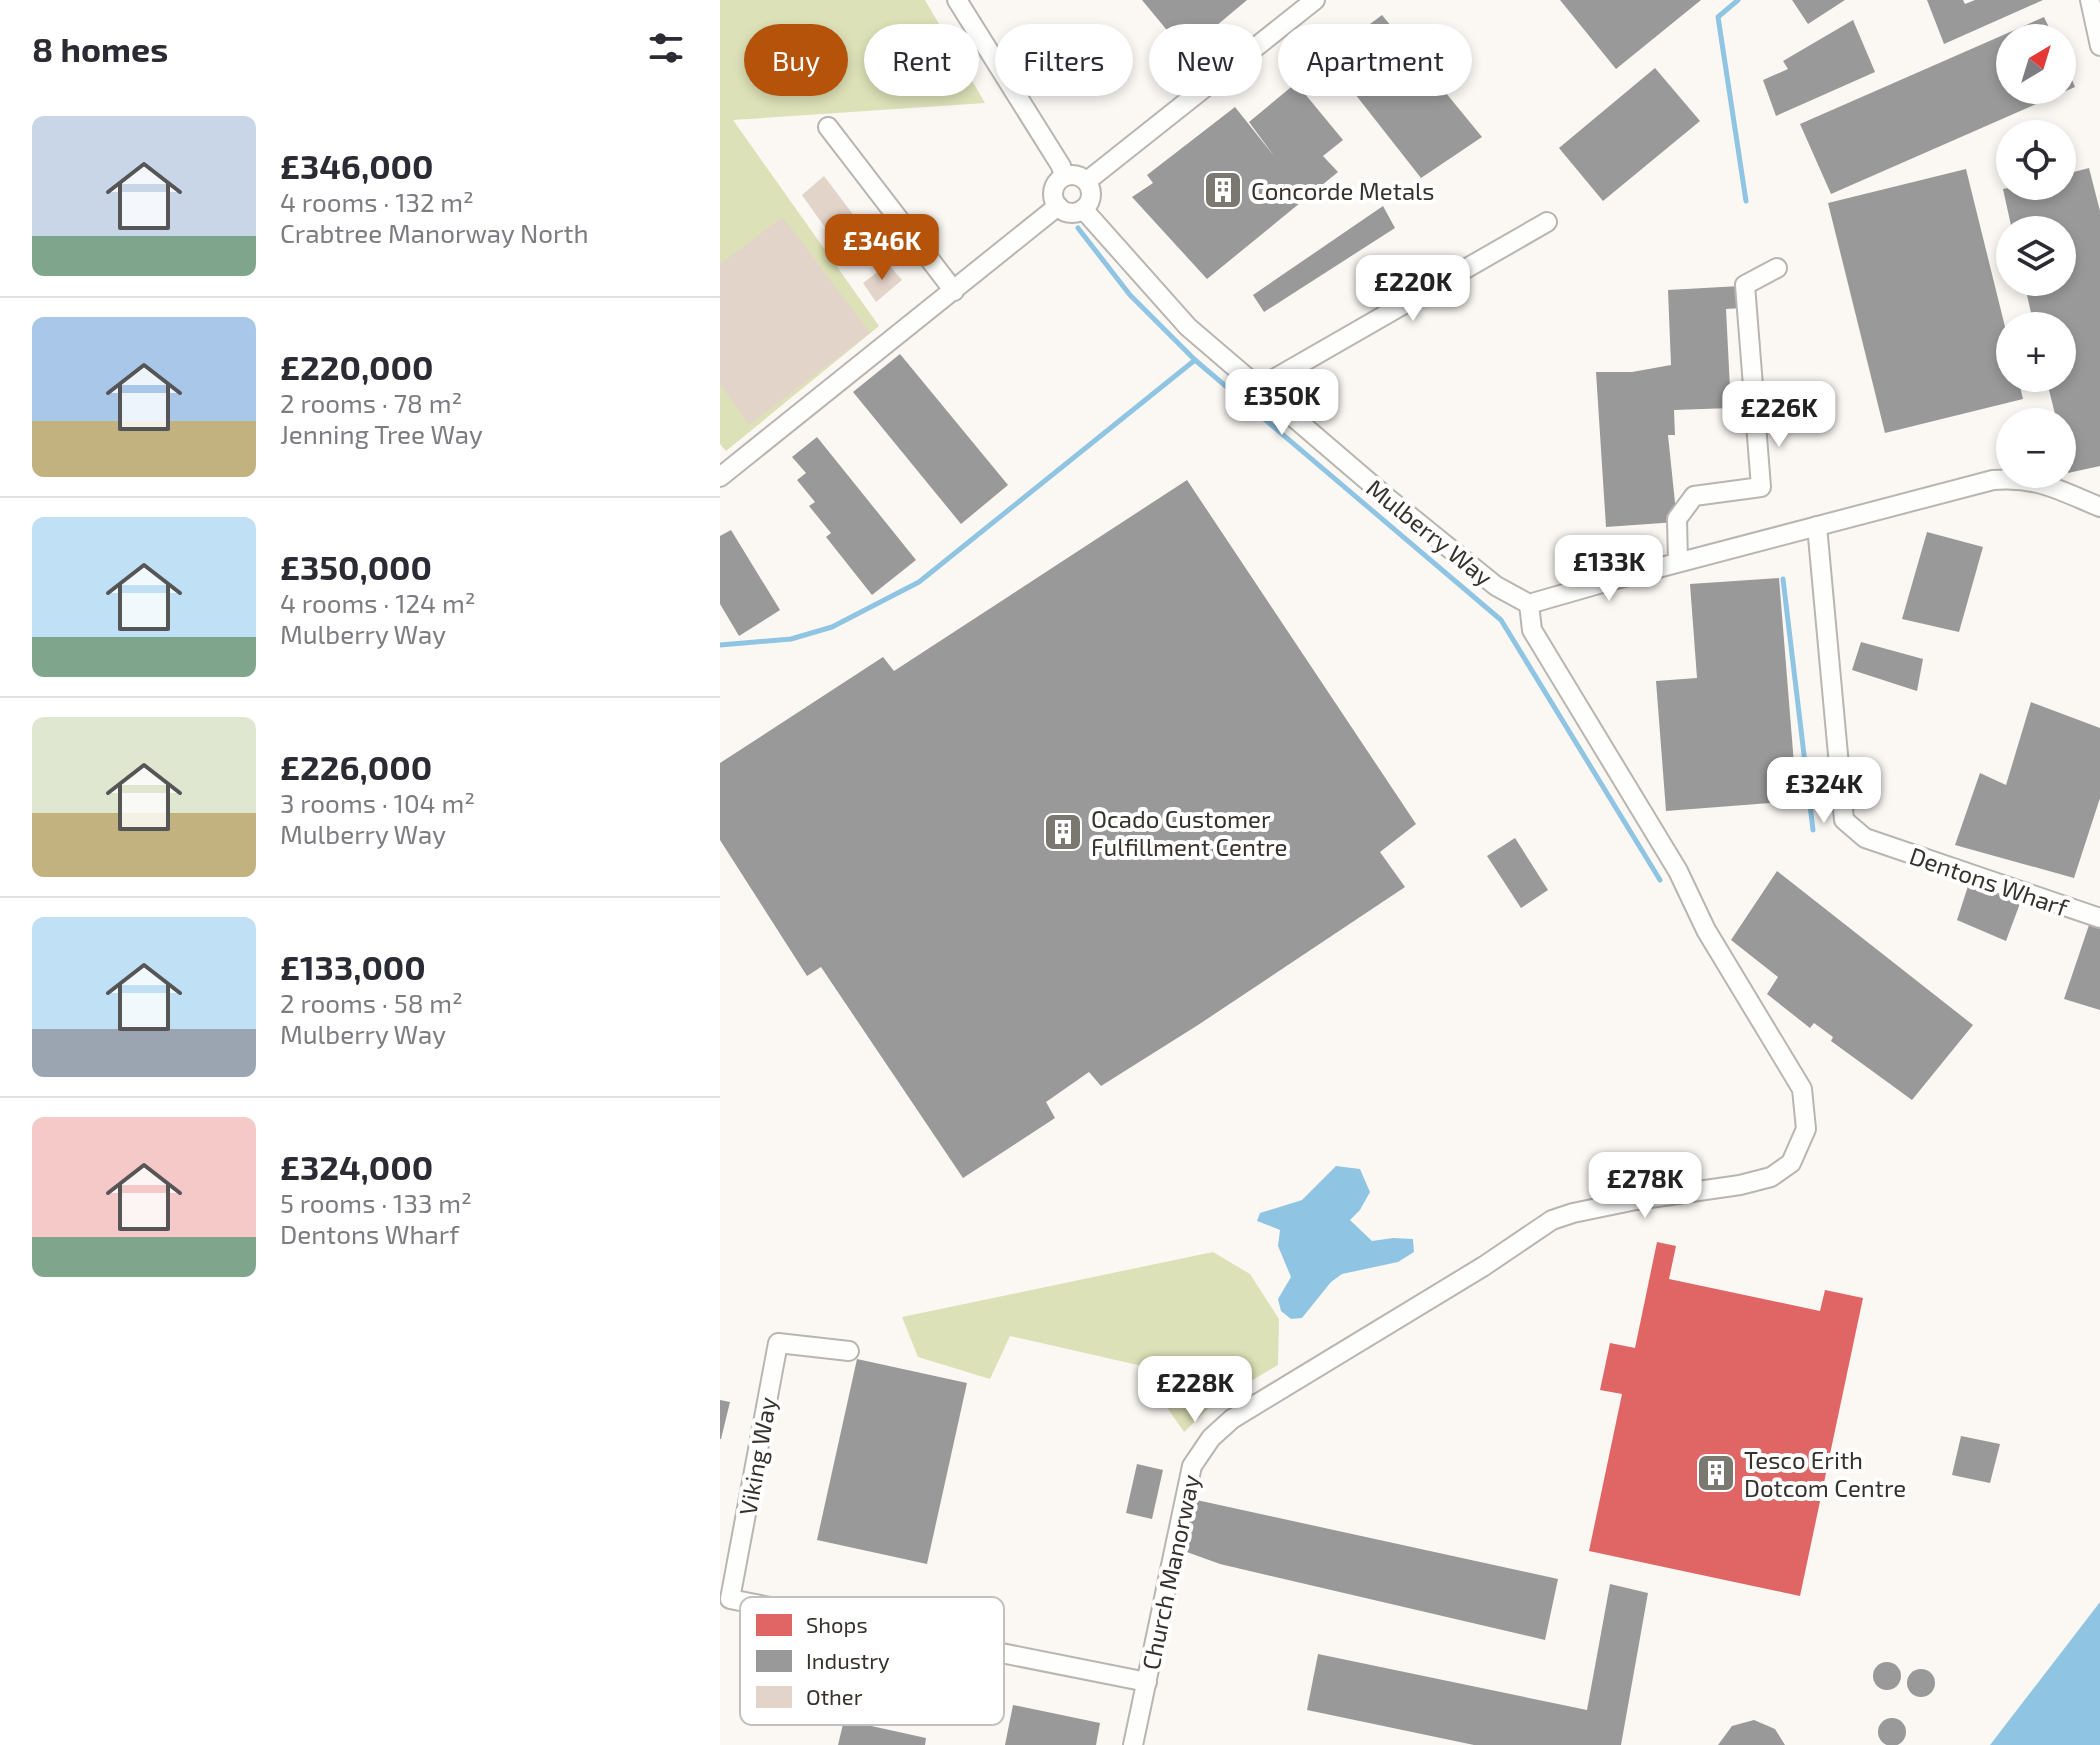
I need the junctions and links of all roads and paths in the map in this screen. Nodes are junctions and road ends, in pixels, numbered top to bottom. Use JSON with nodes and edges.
{"nodes":[{"id":1,"x":957,"y":0,"type":"edge"},
{"id":2,"x":1315,"y":0,"type":"edge"},
{"id":3,"x":2090,"y":0,"type":"edge"},
{"id":4,"x":2100,"y":46,"type":"edge"},
{"id":5,"x":828,"y":127,"type":"dead end"},
{"id":6,"x":1064,"y":176,"type":"junction"},
{"id":7,"x":1087,"y":181,"type":"junction"},
{"id":8,"x":1058,"y":206,"type":"junction"},
{"id":9,"x":1083,"y":209,"type":"junction"},
{"id":10,"x":1547,"y":222,"type":"dead end"},
{"id":11,"x":1777,"y":268,"type":"dead end"},
{"id":12,"x":954,"y":291,"type":"junction"},
{"id":13,"x":1258,"y":388,"type":"junction"},
{"id":14,"x":720,"y":477,"type":"edge"},
{"id":15,"x":2100,"y":507,"type":"edge"},
{"id":16,"x":1817,"y":526,"type":"junction"},
{"id":17,"x":1678,"y":562,"type":"junction"},
{"id":18,"x":1529,"y":604,"type":"junction"},
{"id":19,"x":2100,"y":918,"type":"edge"},
{"id":20,"x":849,"y":1351,"type":"dead end"},
{"id":21,"x":740,"y":1601,"type":"edge"},
{"id":22,"x":1004,"y":1654,"type":"edge"},
{"id":23,"x":1147,"y":1682,"type":"junction"},
{"id":24,"x":1133,"y":1745,"type":"edge"}],
"edges":[{"from":1,"to":6,"type":"street"},
{"from":2,"to":7,"type":"street"},
{"from":3,"to":4,"type":"street"},
{"from":5,"to":12,"type":"street"},
{"from":6,"to":7,"type":"street"},
{"from":6,"to":8,"type":"street"},
{"from":7,"to":9,"type":"street"},
{"from":8,"to":9,"type":"street"},
{"from":8,"to":12,"type":"street"},
{"from":9,"to":13,"type":"street","name":"Mulberry Way"},
{"from":10,"to":13,"type":"street"},
{"from":11,"to":17,"type":"street"},
{"from":12,"to":14,"type":"street"},
{"from":13,"to":18,"type":"street","name":"Mulberry Way"},
{"from":15,"to":16,"type":"street"},
{"from":16,"to":17,"type":"street"},
{"from":16,"to":19,"type":"street","name":"Dentons Wharf"},
{"from":17,"to":18,"type":"street"},
{"from":18,"to":23,"type":"street","name":"Church Manorway"},
{"from":20,"to":21,"type":"street","name":"Viking Way"},
{"from":22,"to":23,"type":"street","name":"Viking Way"},
{"from":23,"to":24,"type":"street","name":"Church Manorway"}]}
